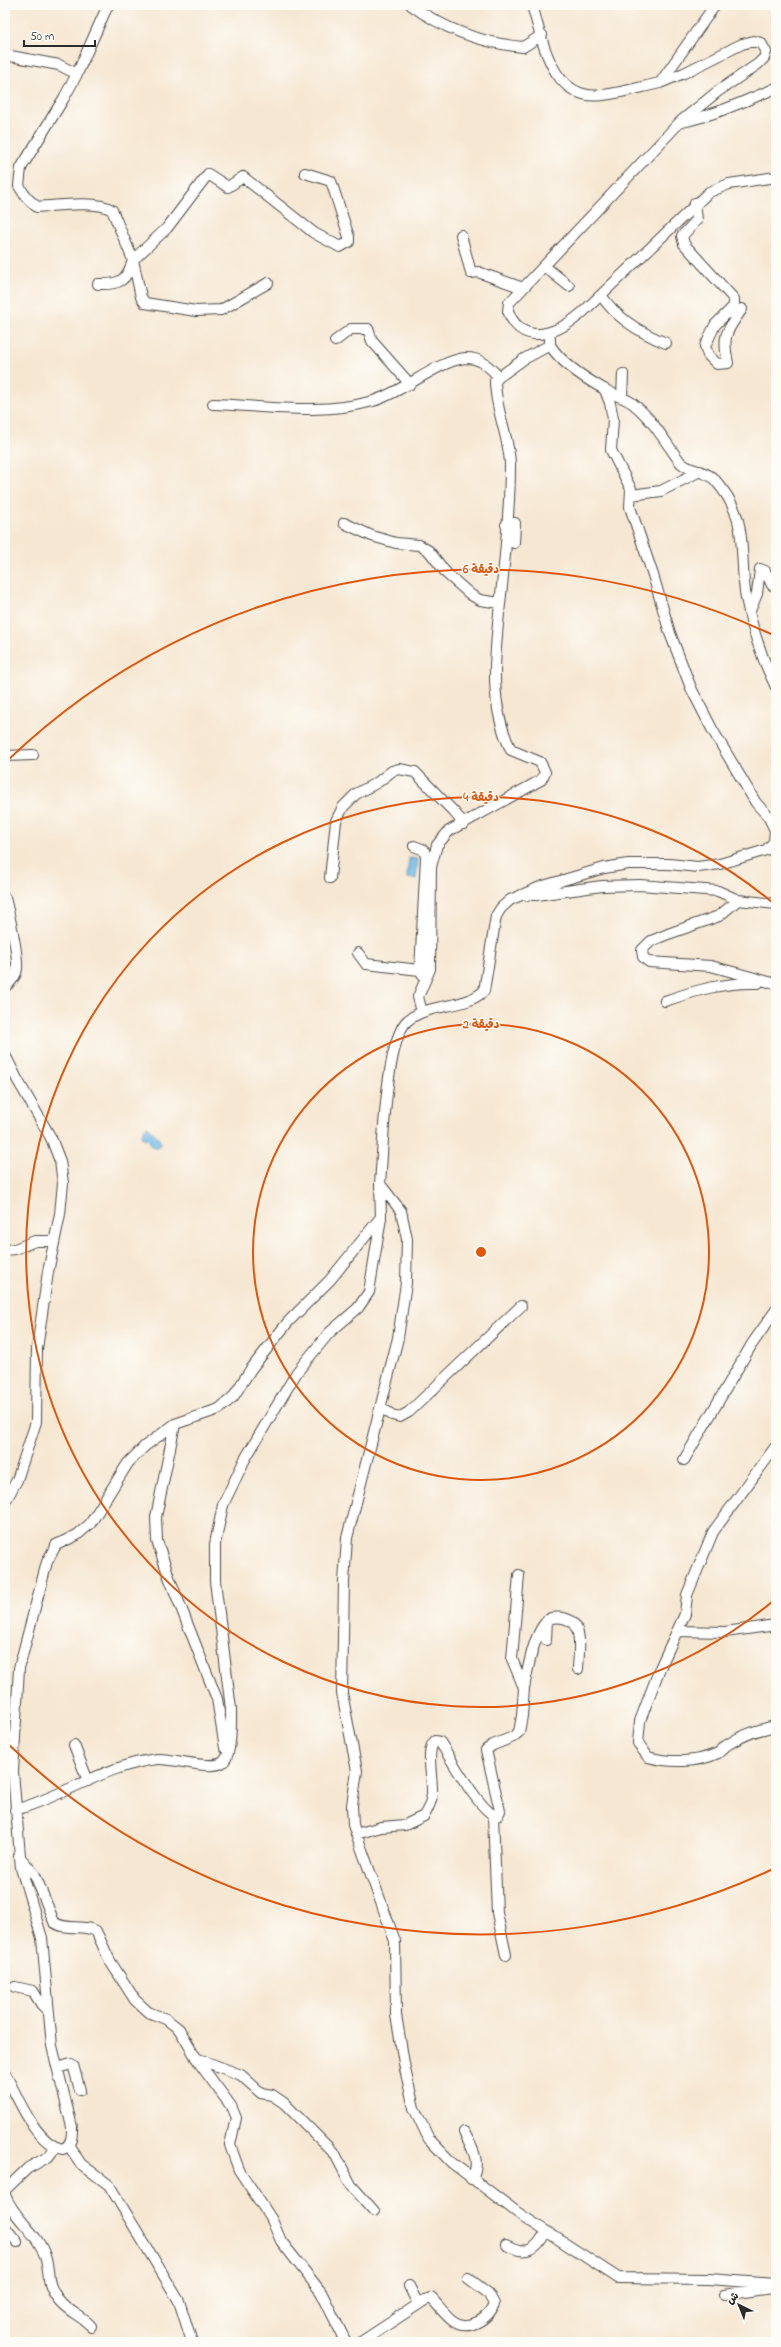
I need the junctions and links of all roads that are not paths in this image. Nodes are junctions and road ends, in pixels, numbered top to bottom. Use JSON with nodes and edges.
{"nodes":[{"id":1,"x":108,"y":5,"type":"edge"},
{"id":2,"x":411,"y":5,"type":"edge"},
{"id":3,"x":532,"y":5,"type":"edge"},
{"id":4,"x":715,"y":5,"type":"edge"},
{"id":5,"x":542,"y":35,"type":"junction"},
{"id":6,"x":5,"y":55,"type":"edge"},
{"id":7,"x":77,"y":74,"type":"junction"},
{"id":8,"x":660,"y":83,"type":"junction"},
{"id":9,"x":776,"y":88,"type":"edge"},
{"id":10,"x":680,"y":122,"type":"junction"},
{"id":11,"x":305,"y":173,"type":"dead end"},
{"id":12,"x":776,"y":177,"type":"edge"},
{"id":13,"x":695,"y":203,"type":"junction"},
{"id":14,"x":461,"y":235,"type":"dead end"},
{"id":15,"x":133,"y":260,"type":"junction"},
{"id":16,"x":544,"y":266,"type":"junction"},
{"id":17,"x":268,"y":283,"type":"dead end"},
{"id":18,"x":98,"y":284,"type":"dead end"},
{"id":19,"x":569,"y":286,"type":"dead end"},
{"id":20,"x":523,"y":288,"type":"junction"},
{"id":21,"x":601,"y":295,"type":"junction"},
{"id":22,"x":742,"y":309,"type":"dead end"},
{"id":23,"x":551,"y":332,"type":"junction"},
{"id":24,"x":335,"y":340,"type":"dead end"},
{"id":25,"x":666,"y":343,"type":"dead end"},
{"id":26,"x":550,"y":345,"type":"junction"},
{"id":27,"x":623,"y":374,"type":"dead end"},
{"id":28,"x":499,"y":377,"type":"junction"},
{"id":29,"x":410,"y":384,"type":"junction"},
{"id":30,"x":604,"y":390,"type":"junction"},
{"id":31,"x":622,"y":397,"type":"junction"},
{"id":32,"x":213,"y":404,"type":"dead end"},
{"id":33,"x":700,"y":471,"type":"junction"},
{"id":34,"x":631,"y":495,"type":"junction"},
{"id":35,"x":344,"y":523,"type":"dead end"},
{"id":36,"x":506,"y":525,"type":"junction"},
{"id":37,"x":514,"y":543,"type":"dead end"},
{"id":38,"x":772,"y":585,"type":"dead end"},
{"id":39,"x":500,"y":603,"type":"junction"},
{"id":40,"x":749,"y":613,"type":"junction"},
{"id":41,"x":776,"y":687,"type":"edge"},
{"id":42,"x":33,"y":755,"type":"dead end"},
{"id":43,"x":5,"y":756,"type":"edge"},
{"id":44,"x":464,"y":824,"type":"junction"},
{"id":45,"x":414,"y":846,"type":"dead end"},
{"id":46,"x":330,"y":878,"type":"dead end"},
{"id":47,"x":524,"y":894,"type":"junction"},
{"id":48,"x":5,"y":898,"type":"edge"},
{"id":49,"x":738,"y":900,"type":"junction"},
{"id":50,"x":776,"y":904,"type":"edge"},
{"id":51,"x":358,"y":953,"type":"dead end"},
{"id":52,"x":420,"y":970,"type":"junction"},
{"id":53,"x":425,"y":980,"type":"junction"},
{"id":54,"x":776,"y":984,"type":"edge"},
{"id":55,"x":5,"y":987,"type":"edge"},
{"id":56,"x":665,"y":1001,"type":"dead end"},
{"id":57,"x":422,"y":1012,"type":"junction"},
{"id":58,"x":5,"y":1054,"type":"edge"},
{"id":59,"x":380,"y":1184,"type":"junction"},
{"id":60,"x":381,"y":1217,"type":"junction"},
{"id":61,"x":54,"y":1241,"type":"junction"},
{"id":62,"x":5,"y":1250,"type":"edge"},
{"id":63,"x":521,"y":1306,"type":"dead end"},
{"id":64,"x":776,"y":1310,"type":"edge"},
{"id":65,"x":381,"y":1407,"type":"junction"},
{"id":66,"x":176,"y":1424,"type":"junction"},
{"id":67,"x":776,"y":1446,"type":"edge"},
{"id":68,"x":684,"y":1460,"type":"dead end"},
{"id":69,"x":5,"y":1502,"type":"edge"},
{"id":70,"x":519,"y":1575,"type":"dead end"},
{"id":71,"x":547,"y":1620,"type":"junction"},
{"id":72,"x":776,"y":1625,"type":"edge"},
{"id":73,"x":678,"y":1631,"type":"junction"},
{"id":74,"x":546,"y":1640,"type":"dead end"},
{"id":75,"x":578,"y":1669,"type":"dead end"},
{"id":76,"x":524,"y":1688,"type":"junction"},
{"id":77,"x":776,"y":1726,"type":"edge"},
{"id":78,"x":74,"y":1745,"type":"dead end"},
{"id":79,"x":226,"y":1759,"type":"junction"},
{"id":80,"x":88,"y":1781,"type":"junction"},
{"id":81,"x":15,"y":1810,"type":"junction"},
{"id":82,"x":493,"y":1816,"type":"junction"},
{"id":83,"x":356,"y":1834,"type":"junction"},
{"id":84,"x":19,"y":1856,"type":"junction"},
{"id":85,"x":506,"y":1955,"type":"dead end"},
{"id":86,"x":15,"y":1987,"type":"dead end"},
{"id":87,"x":48,"y":2011,"type":"junction"},
{"id":88,"x":196,"y":2058,"type":"junction"},
{"id":89,"x":58,"y":2068,"type":"junction"},
{"id":90,"x":5,"y":2073,"type":"edge"},
{"id":91,"x":80,"y":2090,"type":"dead end"},
{"id":92,"x":464,"y":2132,"type":"dead end"},
{"id":93,"x":69,"y":2146,"type":"junction"},
{"id":94,"x":55,"y":2148,"type":"junction"},
{"id":95,"x":471,"y":2179,"type":"junction"},
{"id":96,"x":5,"y":2190,"type":"edge"},
{"id":97,"x":5,"y":2195,"type":"edge"},
{"id":98,"x":374,"y":2211,"type":"dead end"},
{"id":99,"x":5,"y":2227,"type":"edge"},
{"id":100,"x":546,"y":2231,"type":"junction"},
{"id":101,"x":17,"y":2242,"type":"dead end"},
{"id":102,"x":506,"y":2245,"type":"dead end"},
{"id":103,"x":468,"y":2278,"type":"dead end"},
{"id":104,"x":776,"y":2285,"type":"edge"},
{"id":105,"x":409,"y":2286,"type":"dead end"},
{"id":106,"x":724,"y":2295,"type":"dead end"},
{"id":107,"x":418,"y":2304,"type":"junction"},
{"id":108,"x":91,"y":2326,"type":"dead end"},
{"id":109,"x":192,"y":2342,"type":"edge"},
{"id":110,"x":346,"y":2342,"type":"edge"},
{"id":111,"x":361,"y":2342,"type":"edge"}],
"edges":[{"from":1,"to":7,"type":"street"},
{"from":2,"to":5,"type":"street"},
{"from":3,"to":5,"type":"street"},
{"from":4,"to":8,"type":"street"},
{"from":5,"to":8,"type":"street"},
{"from":6,"to":7,"type":"street"},
{"from":7,"to":15,"type":"street"},
{"from":8,"to":10,"type":"street"},
{"from":9,"to":10,"type":"street"},
{"from":10,"to":16,"type":"street"},
{"from":11,"to":15,"type":"street"},
{"from":12,"to":13,"type":"street"},
{"from":13,"to":21,"type":"street"},
{"from":13,"to":22,"type":"street"},
{"from":14,"to":20,"type":"street"},
{"from":15,"to":17,"type":"street"},
{"from":15,"to":18,"type":"street"},
{"from":16,"to":19,"type":"street"},
{"from":16,"to":20,"type":"street"},
{"from":20,"to":23,"type":"street"},
{"from":21,"to":23,"type":"street"},
{"from":21,"to":25,"type":"street"},
{"from":23,"to":26,"type":"street"},
{"from":24,"to":29,"type":"street"},
{"from":26,"to":28,"type":"street"},
{"from":26,"to":30,"type":"street"},
{"from":27,"to":31,"type":"street"},
{"from":28,"to":29,"type":"street"},
{"from":28,"to":36,"type":"street"},
{"from":29,"to":32,"type":"street"},
{"from":30,"to":31,"type":"street"},
{"from":30,"to":34,"type":"street"},
{"from":31,"to":33,"type":"street"},
{"from":33,"to":34,"type":"street"},
{"from":33,"to":40,"type":"street"},
{"from":34,"to":47,"type":"street"},
{"from":35,"to":39,"type":"street"},
{"from":36,"to":37,"type":"street"},
{"from":36,"to":39,"type":"street"},
{"from":38,"to":40,"type":"street"},
{"from":39,"to":44,"type":"street"},
{"from":40,"to":41,"type":"street"},
{"from":42,"to":43,"type":"street"},
{"from":44,"to":46,"type":"street"},
{"from":44,"to":53,"type":"street"},
{"from":45,"to":52,"type":"street"},
{"from":47,"to":49,"type":"street"},
{"from":47,"to":57,"type":"street"},
{"from":48,"to":55,"type":"street"},
{"from":49,"to":50,"type":"street"},
{"from":49,"to":54,"type":"street"},
{"from":51,"to":52,"type":"street"},
{"from":52,"to":53,"type":"street"},
{"from":53,"to":57,"type":"street"},
{"from":54,"to":56,"type":"street"},
{"from":57,"to":59,"type":"street"},
{"from":58,"to":61,"type":"street"},
{"from":59,"to":60,"type":"street"},
{"from":59,"to":65,"type":"street"},
{"from":60,"to":66,"type":"street"},
{"from":60,"to":79,"type":"street"},
{"from":61,"to":62,"type":"street"},
{"from":61,"to":69,"type":"street"},
{"from":63,"to":65,"type":"street"},
{"from":64,"to":68,"type":"street"},
{"from":65,"to":83,"type":"street"},
{"from":66,"to":79,"type":"street"},
{"from":66,"to":81,"type":"street"},
{"from":67,"to":73,"type":"street"},
{"from":70,"to":76,"type":"street"},
{"from":71,"to":74,"type":"street"},
{"from":71,"to":75,"type":"street"},
{"from":71,"to":76,"type":"street"},
{"from":72,"to":73,"type":"street"},
{"from":73,"to":77,"type":"street"},
{"from":76,"to":82,"type":"street"},
{"from":78,"to":80,"type":"street"},
{"from":79,"to":80,"type":"street"},
{"from":80,"to":81,"type":"street"},
{"from":81,"to":84,"type":"street"},
{"from":82,"to":83,"type":"street"},
{"from":82,"to":85,"type":"street"},
{"from":83,"to":95,"type":"street"},
{"from":84,"to":87,"type":"street"},
{"from":84,"to":88,"type":"street"},
{"from":86,"to":87,"type":"street"},
{"from":87,"to":89,"type":"street"},
{"from":88,"to":98,"type":"street"},
{"from":88,"to":110,"type":"street"},
{"from":89,"to":91,"type":"street"},
{"from":89,"to":93,"type":"street"},
{"from":90,"to":94,"type":"street"},
{"from":92,"to":95,"type":"street"},
{"from":93,"to":94,"type":"street"},
{"from":93,"to":109,"type":"street"},
{"from":94,"to":96,"type":"street"},
{"from":95,"to":100,"type":"street"},
{"from":97,"to":108,"type":"street"},
{"from":99,"to":101,"type":"street"},
{"from":100,"to":102,"type":"street"},
{"from":100,"to":104,"type":"street"},
{"from":103,"to":107,"type":"street"},
{"from":104,"to":106,"type":"street"},
{"from":105,"to":107,"type":"street"},
{"from":107,"to":111,"type":"street"}]}
